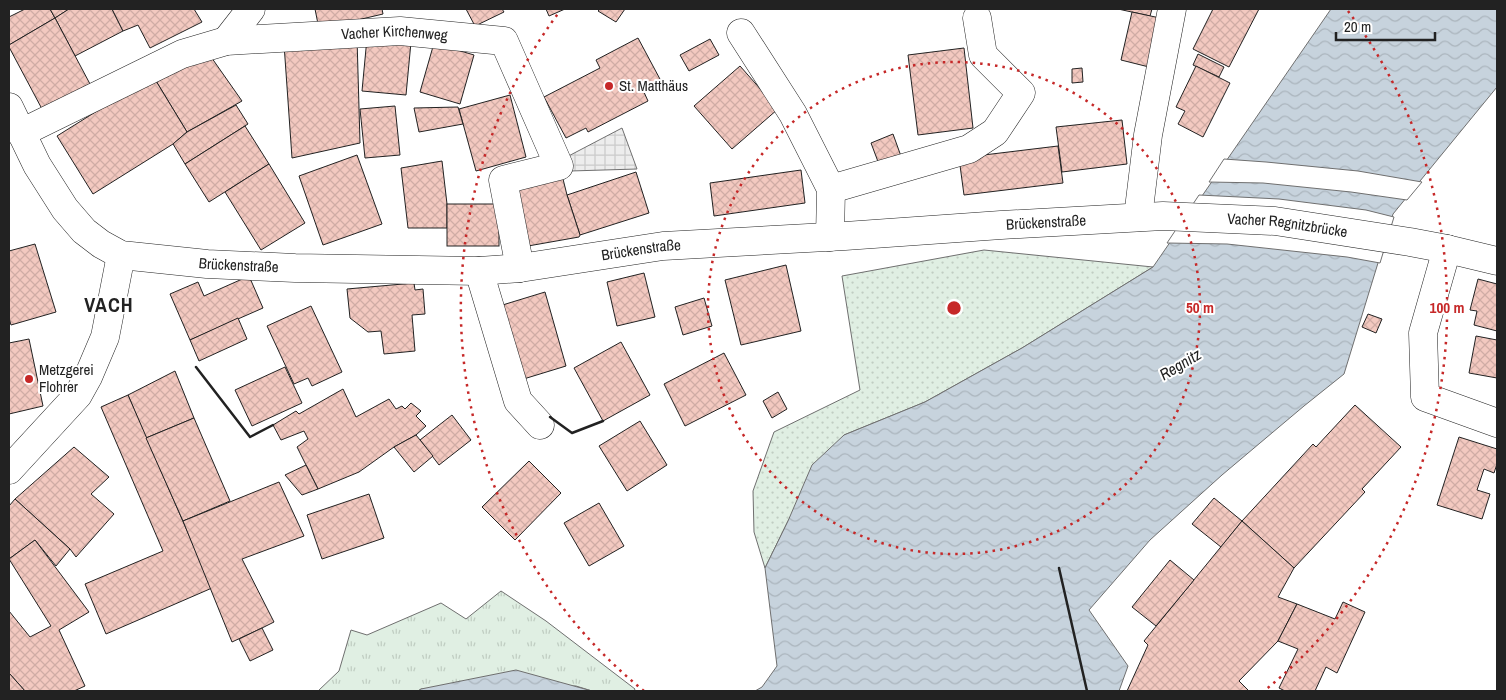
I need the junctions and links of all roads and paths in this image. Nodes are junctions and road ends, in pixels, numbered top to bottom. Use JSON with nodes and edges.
{"nodes":[{"id":1,"x":251,"y":9,"type":"edge"},
{"id":2,"x":1172,"y":9,"type":"edge"},
{"id":3,"x":977,"y":18,"type":"dead end"},
{"id":4,"x":741,"y":33,"type":"dead end"},
{"id":5,"x":226,"y":41,"type":"junction"},
{"id":6,"x":9,"y":107,"type":"edge"},
{"id":7,"x":21,"y":133,"type":"junction"},
{"id":8,"x":830,"y":189,"type":"junction"},
{"id":9,"x":1150,"y":217,"type":"junction"},
{"id":10,"x":830,"y":237,"type":"junction"},
{"id":11,"x":1447,"y":249,"type":"junction"},
{"id":12,"x":122,"y":255,"type":"junction"},
{"id":13,"x":1497,"y":261,"type":"edge"},
{"id":14,"x":520,"y":268,"type":"junction"},
{"id":15,"x":479,"y":271,"type":"junction"},
{"id":16,"x":1497,"y":423,"type":"edge"},
{"id":17,"x":540,"y":424,"type":"dead end"},
{"id":18,"x":9,"y":470,"type":"edge"}],
"edges":[{"from":1,"to":5,"type":"main road"},
{"from":2,"to":9,"type":"main road"},
{"from":3,"to":8,"type":"main road"},
{"from":4,"to":8,"type":"main road"},
{"from":5,"to":7,"type":"main road","name":"Vacher Kirchenweg"},
{"from":5,"to":14,"type":"main road","name":"Vacher Kirchenweg"},
{"from":6,"to":7,"type":"main road"},
{"from":7,"to":12,"type":"main road"},
{"from":8,"to":10,"type":"main road"},
{"from":9,"to":10,"type":"main road","name":"Brückenstraße"},
{"from":9,"to":11,"type":"main road","name":"Vacher Regnitzbrücke"},
{"from":10,"to":14,"type":"main road","name":"Brückenstraße"},
{"from":11,"to":13,"type":"main road"},
{"from":11,"to":16,"type":"main road"},
{"from":12,"to":15,"type":"main road","name":"Brückenstraße"},
{"from":12,"to":18,"type":"main road"},
{"from":14,"to":15,"type":"main road","name":"Brückenstraße"},
{"from":15,"to":17,"type":"main road"}]}
